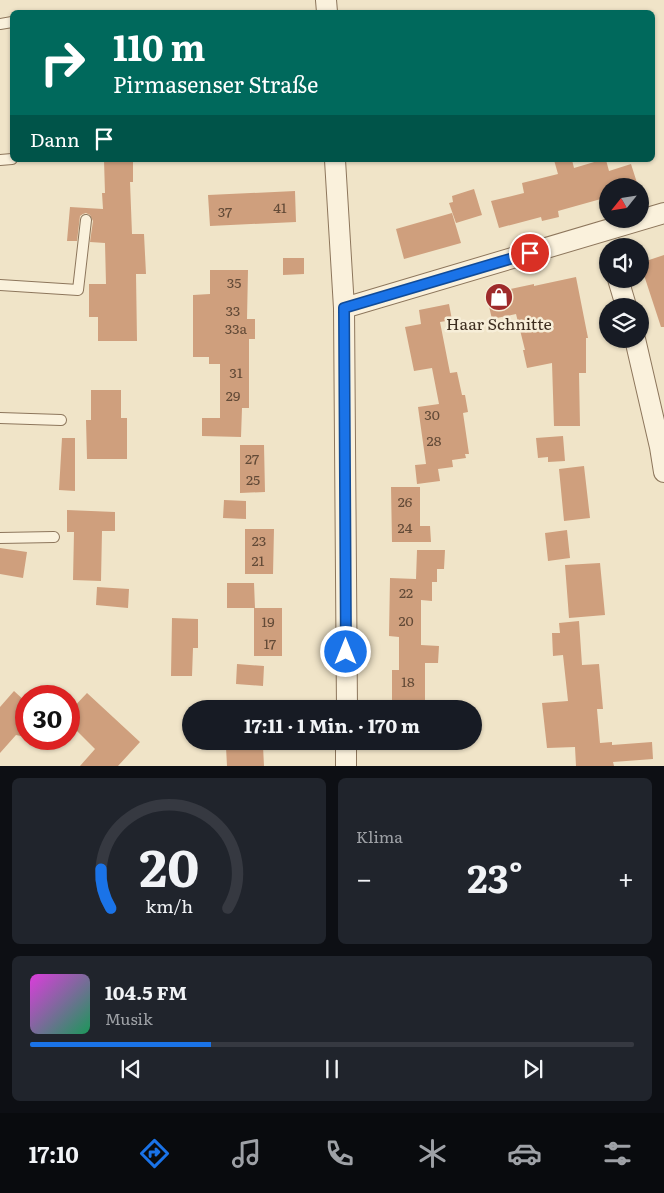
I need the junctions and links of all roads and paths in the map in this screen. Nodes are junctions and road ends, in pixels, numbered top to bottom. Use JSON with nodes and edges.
{"nodes":[{"id":1,"x":335,"y":162,"type":"edge"},
{"id":2,"x":664,"y":213,"type":"edge"},
{"id":3,"x":86,"y":220,"type":"dead end"},
{"id":4,"x":609,"y":238,"type":"edge"},
{"id":5,"x":599,"y":241,"type":"edge"},
{"id":6,"x":0,"y":285,"type":"edge"},
{"id":7,"x":344,"y":308,"type":"junction"},
{"id":8,"x":637,"y":348,"type":"edge"},
{"id":9,"x":0,"y":418,"type":"edge"},
{"id":10,"x":61,"y":420,"type":"dead end"},
{"id":11,"x":664,"y":472,"type":"edge"},
{"id":12,"x":54,"y":537,"type":"dead end"},
{"id":13,"x":0,"y":538,"type":"edge"},
{"id":14,"x":346,"y":700,"type":"edge"},
{"id":15,"x":346,"y":750,"type":"edge"},
{"id":16,"x":346,"y":766,"type":"edge"}],
"edges":[{"from":1,"to":7,"type":"street"},
{"from":2,"to":4,"type":"street"},
{"from":3,"to":6,"type":"lane"},
{"from":5,"to":7,"type":"street"},
{"from":7,"to":14,"type":"street"},
{"from":8,"to":11,"type":"street"},
{"from":9,"to":10,"type":"lane"},
{"from":12,"to":13,"type":"lane"},
{"from":15,"to":16,"type":"street"}]}
